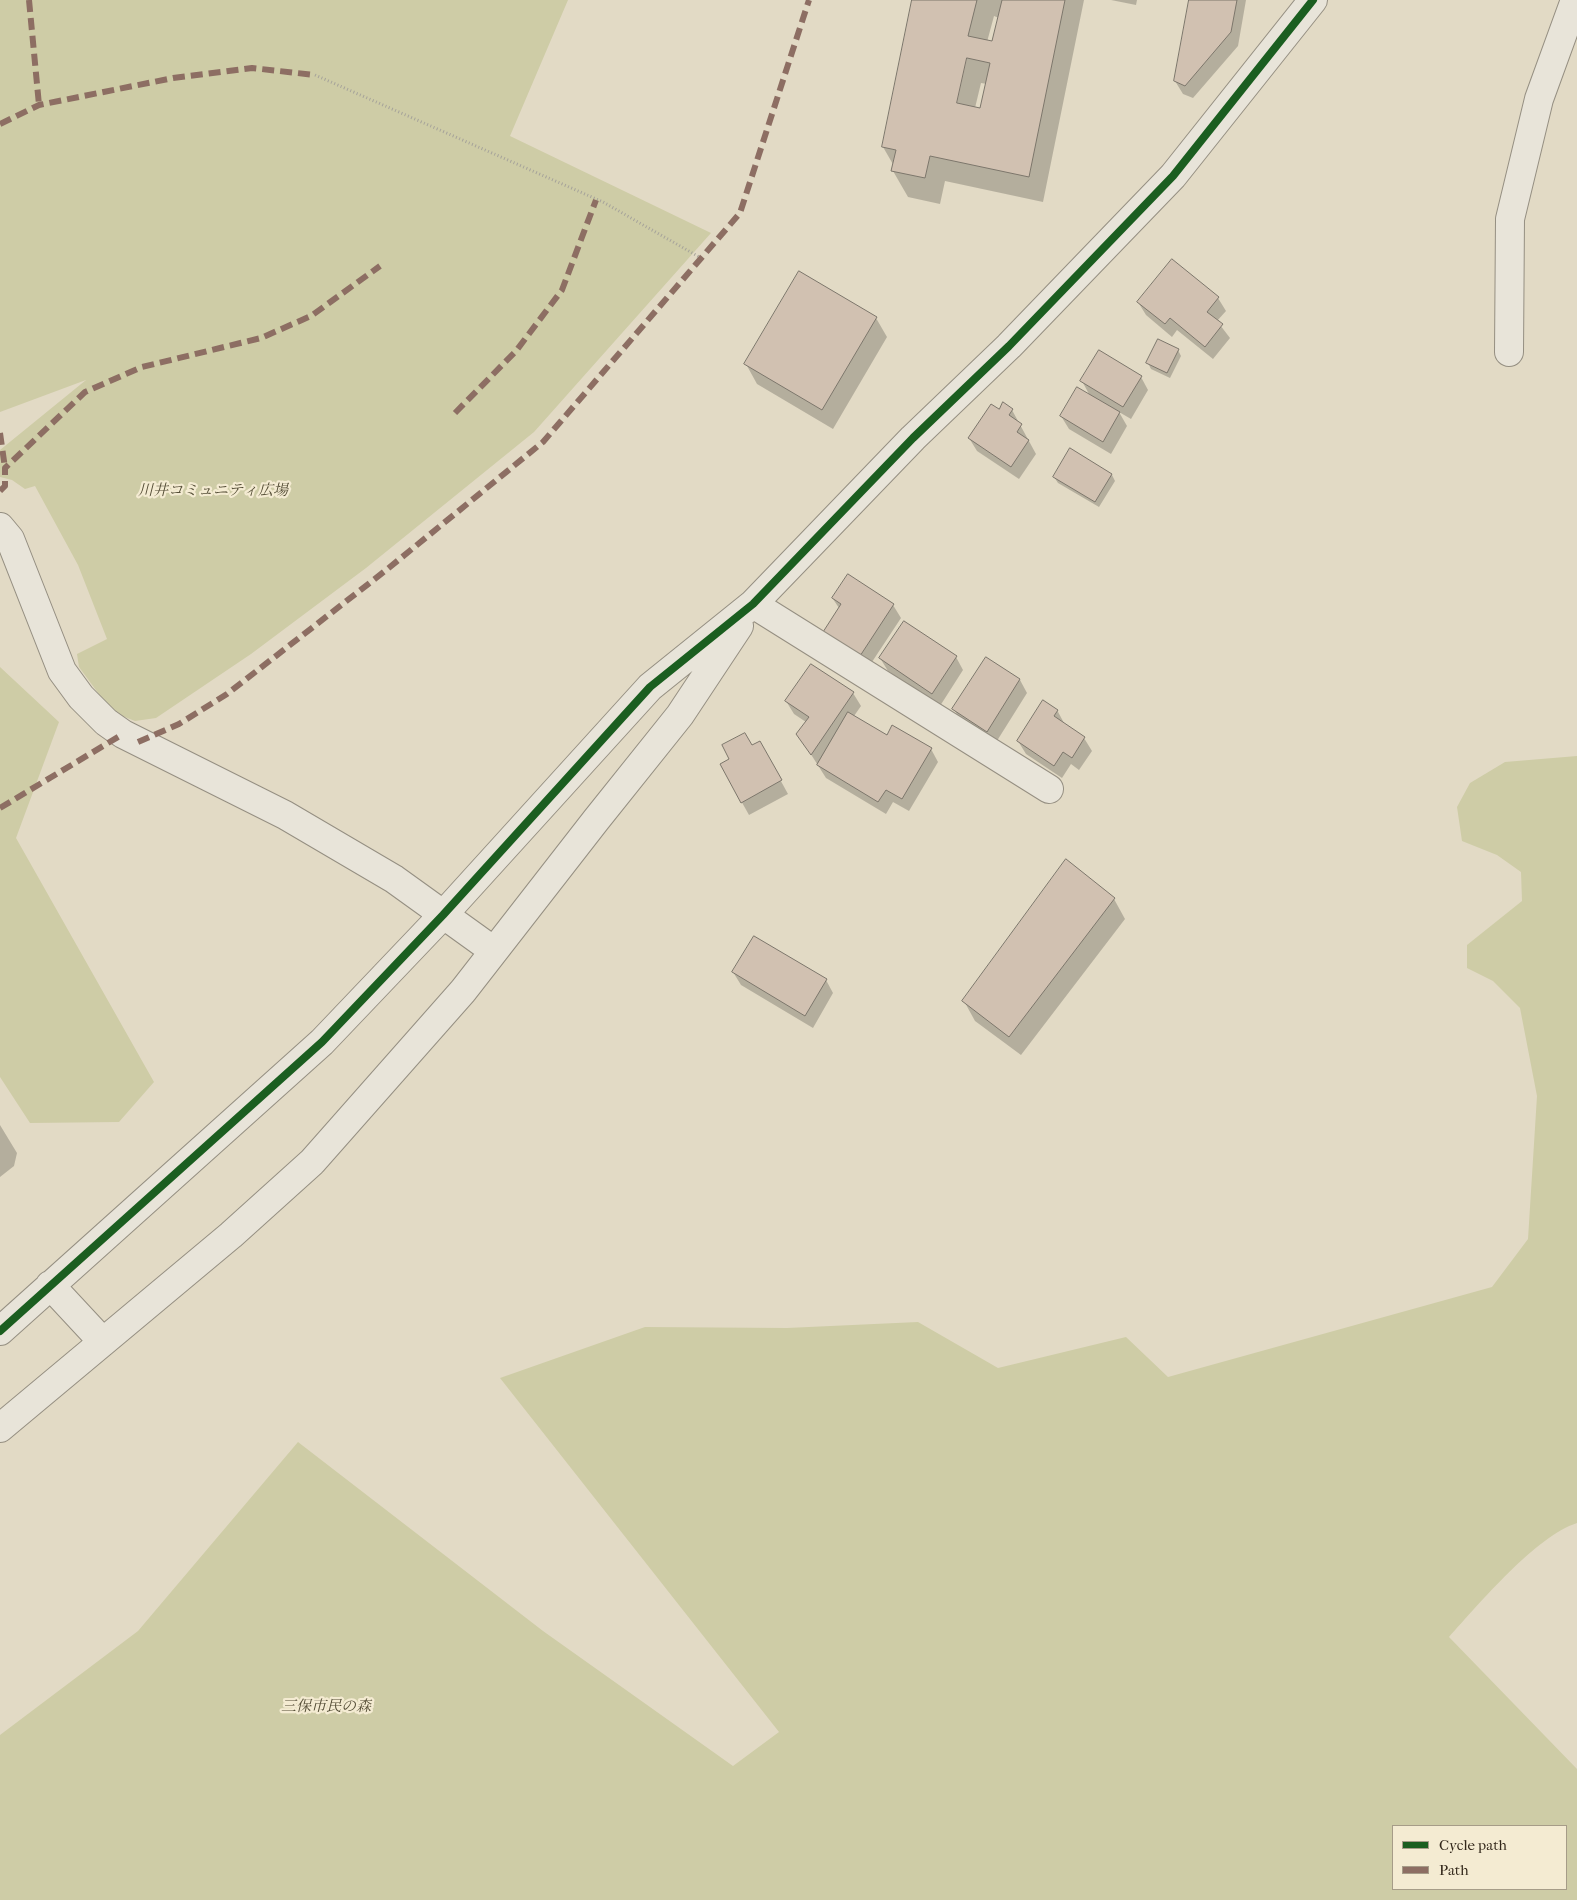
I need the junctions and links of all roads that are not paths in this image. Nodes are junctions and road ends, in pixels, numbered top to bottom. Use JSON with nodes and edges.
{"nodes":[{"id":1,"x":1314,"y":0,"type":"edge"},
{"id":2,"x":1576,"y":0,"type":"edge"},
{"id":3,"x":1509,"y":352,"type":"dead end"},
{"id":4,"x":0,"y":527,"type":"edge"},
{"id":5,"x":753,"y":604,"type":"junction"},
{"id":6,"x":1049,"y":789,"type":"dead end"},
{"id":7,"x":443,"y":915,"type":"junction"},
{"id":8,"x":494,"y":951,"type":"junction"},
{"id":9,"x":50,"y":1285,"type":"junction"},
{"id":10,"x":0,"y":1331,"type":"edge"},
{"id":11,"x":103,"y":1342,"type":"junction"},
{"id":12,"x":0,"y":1428,"type":"edge"}],
"edges":[{"from":1,"to":5,"type":"street"},
{"from":2,"to":3,"type":"street"},
{"from":4,"to":7,"type":"street"},
{"from":5,"to":6,"type":"street"},
{"from":5,"to":7,"type":"street"},
{"from":5,"to":8,"type":"street"},
{"from":7,"to":8,"type":"street"},
{"from":7,"to":9,"type":"street"},
{"from":8,"to":11,"type":"street"},
{"from":9,"to":10,"type":"street"},
{"from":9,"to":11,"type":"street"},
{"from":11,"to":12,"type":"street"}]}
